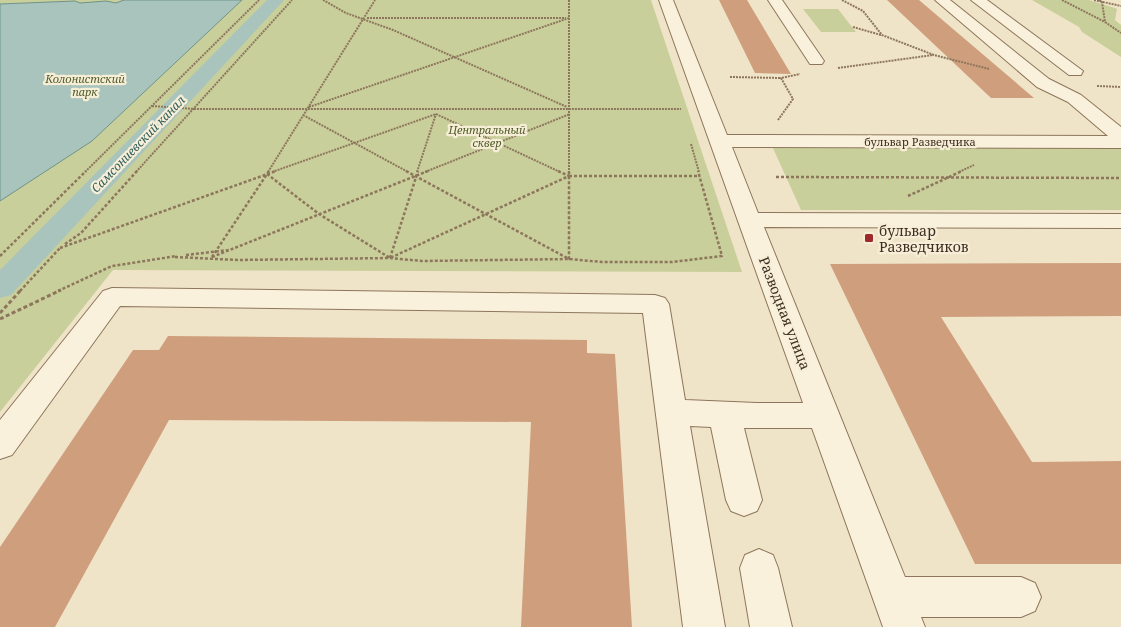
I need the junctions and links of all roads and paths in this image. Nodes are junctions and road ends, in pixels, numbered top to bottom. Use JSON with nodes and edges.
{"nodes":[{"id":1,"x":259,"y":0,"type":"edge"},
{"id":2,"x":292,"y":0,"type":"edge"},
{"id":3,"x":323,"y":0,"type":"edge"},
{"id":4,"x":375,"y":0,"type":"edge"},
{"id":5,"x":569,"y":0,"type":"edge"},
{"id":6,"x":666,"y":0,"type":"edge"},
{"id":7,"x":775,"y":0,"type":"edge"},
{"id":8,"x":842,"y":0,"type":"edge"},
{"id":9,"x":942,"y":0,"type":"edge"},
{"id":10,"x":978,"y":0,"type":"edge"},
{"id":11,"x":1062,"y":0,"type":"edge"},
{"id":12,"x":1094,"y":0,"type":"edge"},
{"id":13,"x":1099,"y":0,"type":"edge"},
{"id":14,"x":1102,"y":2,"type":"junction"},
{"id":15,"x":1121,"y":6,"type":"edge"},
{"id":16,"x":364,"y":18,"type":"junction"},
{"id":17,"x":569,"y":18,"type":"junction"},
{"id":18,"x":1105,"y":22,"type":"junction"},
{"id":19,"x":853,"y":28,"type":"dead end"},
{"id":20,"x":1121,"y":32,"type":"edge"},
{"id":21,"x":882,"y":35,"type":"junction"},
{"id":22,"x":934,"y":55,"type":"junction"},
{"id":23,"x":458,"y":57,"type":"junction"},
{"id":24,"x":812,"y":67,"type":"joint"},
{"id":25,"x":834,"y":68,"type":"dead end"},
{"id":26,"x":730,"y":77,"type":"dead end"},
{"id":27,"x":1036,"y":77,"type":"junction"},
{"id":28,"x":781,"y":78,"type":"junction"},
{"id":29,"x":152,"y":106,"type":"junction"},
{"id":30,"x":307,"y":108,"type":"junction"},
{"id":31,"x":570,"y":108,"type":"junction"},
{"id":32,"x":195,"y":109,"type":"junction"},
{"id":33,"x":438,"y":109,"type":"junction"},
{"id":34,"x":303,"y":114,"type":"junction"},
{"id":35,"x":436,"y":114,"type":"junction"},
{"id":36,"x":570,"y":114,"type":"junction"},
{"id":37,"x":683,"y":116,"type":"dead end"},
{"id":38,"x":778,"y":121,"type":"dead end"},
{"id":39,"x":1121,"y":137,"type":"edge"},
{"id":40,"x":720,"y":141,"type":"junction"},
{"id":41,"x":690,"y":142,"type":"dead end"},
{"id":42,"x":1018,"y":142,"type":"junction"},
{"id":43,"x":1121,"y":142,"type":"edge"},
{"id":44,"x":354,"y":143,"type":"junction"},
{"id":45,"x":497,"y":143,"type":"junction"},
{"id":46,"x":267,"y":174,"type":"junction"},
{"id":47,"x":416,"y":176,"type":"junction"},
{"id":48,"x":569,"y":176,"type":"junction"},
{"id":49,"x":700,"y":176,"type":"junction"},
{"id":50,"x":776,"y":177,"type":"dead end"},
{"id":51,"x":1121,"y":178,"type":"edge"},
{"id":52,"x":947,"y":179,"type":"junction"},
{"id":53,"x":319,"y":214,"type":"junction"},
{"id":54,"x":485,"y":215,"type":"junction"},
{"id":55,"x":750,"y":220,"type":"junction"},
{"id":56,"x":878,"y":220,"type":"junction"},
{"id":57,"x":1121,"y":221,"type":"edge"},
{"id":58,"x":60,"y":248,"type":"junction"},
{"id":59,"x":0,"y":256,"type":"edge"},
{"id":60,"x":175,"y":257,"type":"dead end"},
{"id":61,"x":211,"y":258,"type":"junction"},
{"id":62,"x":390,"y":258,"type":"junction"},
{"id":63,"x":569,"y":259,"type":"junction"},
{"id":64,"x":0,"y":313,"type":"edge"},
{"id":65,"x":671,"y":412,"type":"junction"},
{"id":66,"x":724,"y":414,"type":"junction"},
{"id":67,"x":824,"y":415,"type":"junction"},
{"id":68,"x":0,"y":445,"type":"edge"},
{"id":69,"x":744,"y":500,"type":"dead end"},
{"id":70,"x":759,"y":568,"type":"dead end"},
{"id":71,"x":1021,"y":597,"type":"dead end"},
{"id":72,"x":898,"y":612,"type":"edge"},
{"id":73,"x":704,"y":627,"type":"edge"},
{"id":74,"x":771,"y":627,"type":"edge"}],
"edges":[{"from":1,"to":29,"type":"path"},
{"from":2,"to":32,"type":"path"},
{"from":3,"to":16,"type":"path"},
{"from":4,"to":16,"type":"path"},
{"from":5,"to":17,"type":"path"},
{"from":6,"to":40,"type":"street","name":"Разводная улица"},
{"from":7,"to":24,"type":"street"},
{"from":8,"to":21,"type":"path"},
{"from":9,"to":27,"type":"street"},
{"from":10,"to":27,"type":"street"},
{"from":11,"to":18,"type":"path"},
{"from":12,"to":14,"type":"path"},
{"from":13,"to":14,"type":"path"},
{"from":14,"to":15,"type":"path"},
{"from":14,"to":18,"type":"path"},
{"from":16,"to":17,"type":"path"},
{"from":16,"to":23,"type":"path"},
{"from":16,"to":30,"type":"path"},
{"from":17,"to":23,"type":"path"},
{"from":17,"to":31,"type":"path"},
{"from":18,"to":20,"type":"path"},
{"from":19,"to":21,"type":"path"},
{"from":21,"to":22,"type":"path"},
{"from":22,"to":25,"type":"path"},
{"from":22,"to":27,"type":"path"},
{"from":23,"to":30,"type":"path"},
{"from":23,"to":31,"type":"path"},
{"from":24,"to":28,"type":"path"},
{"from":26,"to":28,"type":"path"},
{"from":27,"to":39,"type":"street"},
{"from":28,"to":38,"type":"path"},
{"from":29,"to":32,"type":"path"},
{"from":29,"to":59,"type":"path"},
{"from":30,"to":32,"type":"path"},
{"from":30,"to":33,"type":"path"},
{"from":30,"to":34,"type":"path"},
{"from":31,"to":33,"type":"path"},
{"from":31,"to":36,"type":"path"},
{"from":31,"to":37,"type":"path"},
{"from":32,"to":58,"type":"path"},
{"from":33,"to":35,"type":"path"},
{"from":34,"to":44,"type":"path"},
{"from":34,"to":46,"type":"path"},
{"from":35,"to":44,"type":"path"},
{"from":35,"to":45,"type":"path"},
{"from":35,"to":47,"type":"path"},
{"from":36,"to":45,"type":"path"},
{"from":36,"to":48,"type":"path"},
{"from":40,"to":42,"type":"street","name":"бульвар Разведчика"},
{"from":40,"to":55,"type":"street","name":"Разводная улица"},
{"from":41,"to":49,"type":"path"},
{"from":42,"to":43,"type":"street","name":"бульвар Разведчика"},
{"from":42,"to":52,"type":"path"},
{"from":44,"to":46,"type":"path"},
{"from":44,"to":47,"type":"path"},
{"from":45,"to":47,"type":"path"},
{"from":45,"to":48,"type":"path"},
{"from":46,"to":53,"type":"path"},
{"from":46,"to":58,"type":"path"},
{"from":46,"to":61,"type":"path"},
{"from":47,"to":53,"type":"path"},
{"from":47,"to":54,"type":"path"},
{"from":47,"to":62,"type":"path"},
{"from":48,"to":49,"type":"path"},
{"from":48,"to":54,"type":"path"},
{"from":48,"to":63,"type":"path"},
{"from":49,"to":63,"type":"path"},
{"from":50,"to":52,"type":"path"},
{"from":51,"to":52,"type":"path"},
{"from":52,"to":56,"type":"path"},
{"from":53,"to":61,"type":"path"},
{"from":53,"to":62,"type":"path"},
{"from":54,"to":62,"type":"path"},
{"from":54,"to":63,"type":"path"},
{"from":55,"to":56,"type":"street"},
{"from":55,"to":67,"type":"street","name":"Разводная улица"},
{"from":56,"to":57,"type":"street"},
{"from":58,"to":64,"type":"path"},
{"from":60,"to":61,"type":"path"},
{"from":61,"to":62,"type":"path"},
{"from":62,"to":63,"type":"path"},
{"from":65,"to":66,"type":"street"},
{"from":65,"to":68,"type":"street"},
{"from":65,"to":73,"type":"street"},
{"from":66,"to":67,"type":"street"},
{"from":66,"to":69,"type":"street"},
{"from":67,"to":72,"type":"street","name":"Разводная улица"},
{"from":70,"to":74,"type":"street"},
{"from":71,"to":72,"type":"street"}]}
